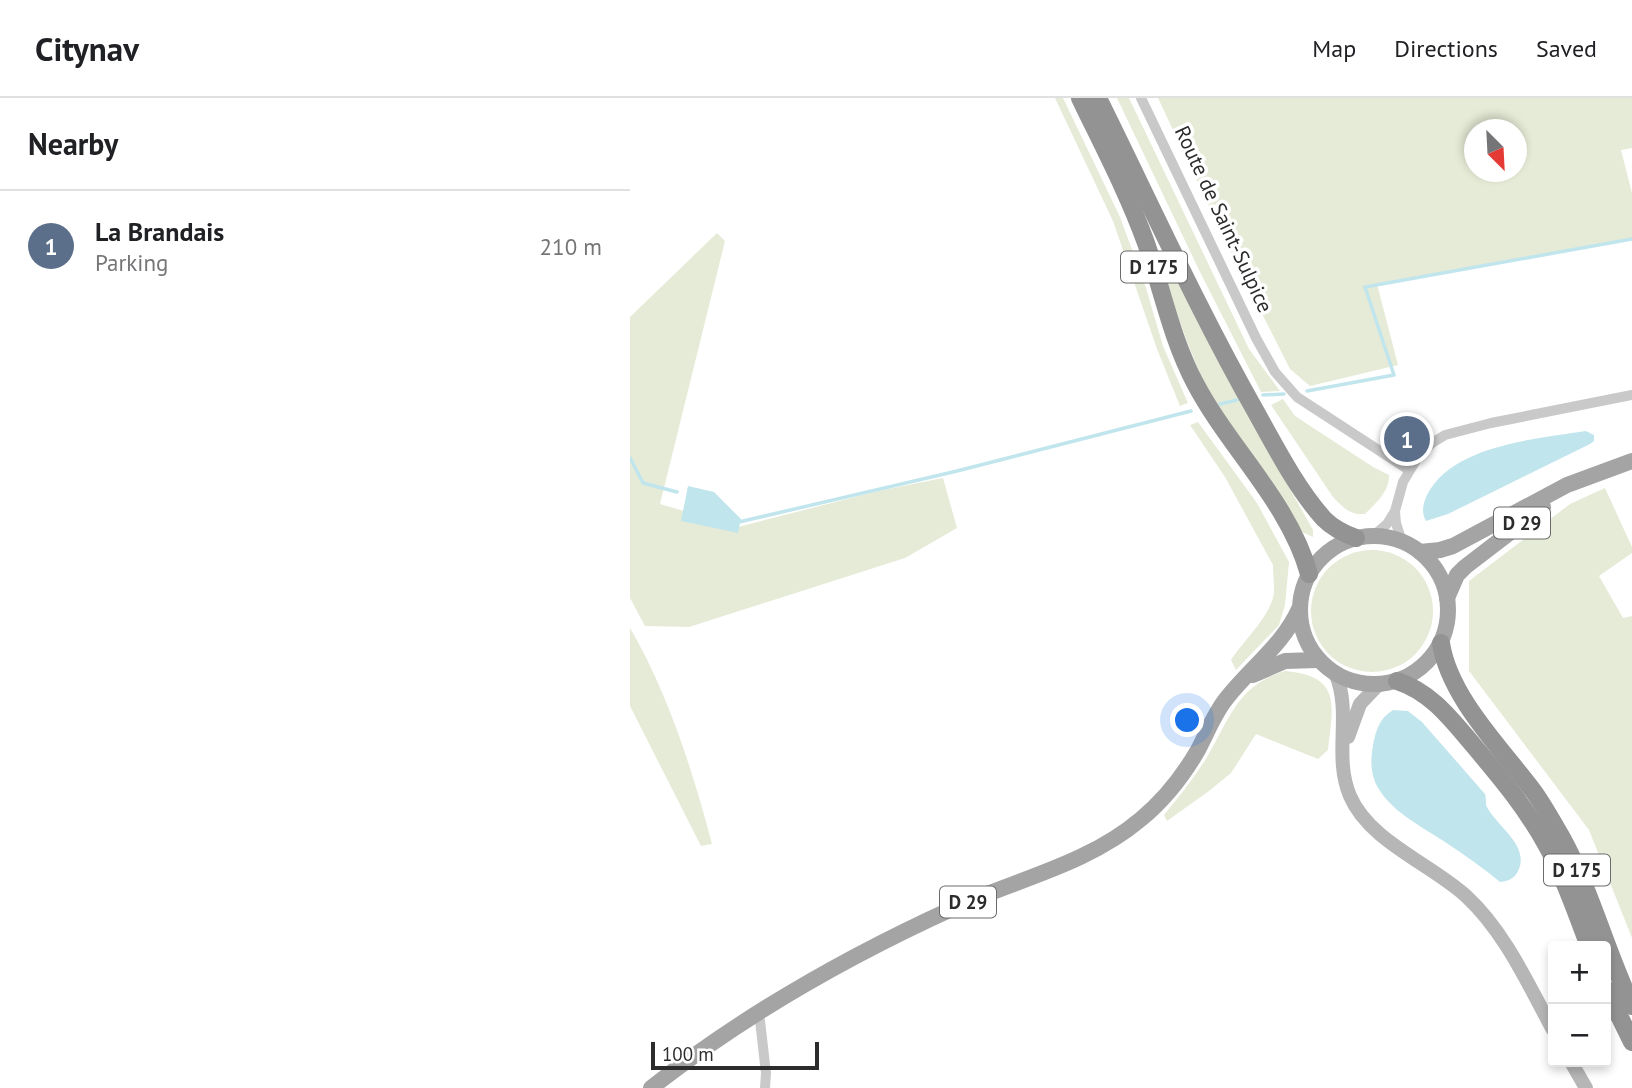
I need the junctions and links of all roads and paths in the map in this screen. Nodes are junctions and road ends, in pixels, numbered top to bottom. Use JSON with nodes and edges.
{"nodes":[{"id":1,"x":1080,"y":98,"type":"edge"},
{"id":2,"x":1098,"y":98,"type":"edge"},
{"id":3,"x":1141,"y":98,"type":"edge"},
{"id":4,"x":1632,"y":395,"type":"edge"},
{"id":5,"x":1632,"y":461,"type":"edge"},
{"id":6,"x":1615,"y":468,"type":"junction"},
{"id":7,"x":1409,"y":470,"type":"junction"},
{"id":8,"x":1395,"y":511,"type":"junction"},
{"id":9,"x":1364,"y":537,"type":"junction"},
{"id":10,"x":1402,"y":542,"type":"junction"},
{"id":11,"x":1420,"y":552,"type":"junction"},
{"id":12,"x":1309,"y":574,"type":"junction"},
{"id":13,"x":1447,"y":597,"type":"junction"},
{"id":14,"x":1300,"y":609,"type":"junction"},
{"id":15,"x":1441,"y":643,"type":"junction"},
{"id":16,"x":1318,"y":660,"type":"junction"},
{"id":17,"x":1336,"y":675,"type":"junction"},
{"id":18,"x":1245,"y":680,"type":"junction"},
{"id":19,"x":1397,"y":681,"type":"junction"},
{"id":20,"x":1379,"y":684,"type":"junction"},
{"id":21,"x":1344,"y":773,"type":"junction"},
{"id":22,"x":1587,"y":941,"type":"edge"},
{"id":23,"x":1611,"y":999,"type":"edge"},
{"id":24,"x":1632,"y":1006,"type":"edge"},
{"id":25,"x":759,"y":1012,"type":"junction"},
{"id":26,"x":1548,"y":1021,"type":"edge"},
{"id":27,"x":1632,"y":1042,"type":"edge"},
{"id":28,"x":1574,"y":1067,"type":"edge"},
{"id":29,"x":651,"y":1088,"type":"edge"},
{"id":30,"x":765,"y":1088,"type":"edge"},
{"id":31,"x":1586,"y":1088,"type":"edge"}],
"edges":[{"from":1,"to":12,"type":"highway","number":"D 175"},
{"from":2,"to":9,"type":"highway","number":"D 175"},
{"from":3,"to":7,"type":"street","name":"Route de Saint-Sulpice"},
{"from":4,"to":7,"type":"street"},
{"from":5,"to":6,"type":"main road","number":"D 29"},
{"from":6,"to":11,"type":"main road","number":"D 29"},
{"from":6,"to":13,"type":"main road","number":"D 29"},
{"from":7,"to":8,"type":"street"},
{"from":8,"to":9,"type":"street"},
{"from":8,"to":10,"type":"street"},
{"from":9,"to":10,"type":"main road"},
{"from":9,"to":12,"type":"main road"},
{"from":10,"to":11,"type":"main road"},
{"from":11,"to":13,"type":"main road"},
{"from":12,"to":14,"type":"main road"},
{"from":13,"to":15,"type":"main road"},
{"from":14,"to":16,"type":"main road"},
{"from":14,"to":18,"type":"main road","number":"D 29"},
{"from":15,"to":19,"type":"main road"},
{"from":15,"to":24,"type":"highway","number":"D 175"},
{"from":16,"to":17,"type":"main road"},
{"from":16,"to":18,"type":"main road","number":"D 29"},
{"from":17,"to":20,"type":"main road"},
{"from":17,"to":21,"type":"street"},
{"from":18,"to":25,"type":"main road","number":"D 29"},
{"from":19,"to":20,"type":"main road"},
{"from":19,"to":22,"type":"highway","number":"D 175"},
{"from":20,"to":21,"type":"street"},
{"from":21,"to":26,"type":"street"},
{"from":23,"to":27,"type":"highway"},
{"from":25,"to":29,"type":"main road","number":"D 29"},
{"from":25,"to":30,"type":"street"},
{"from":28,"to":31,"type":"street"}]}
